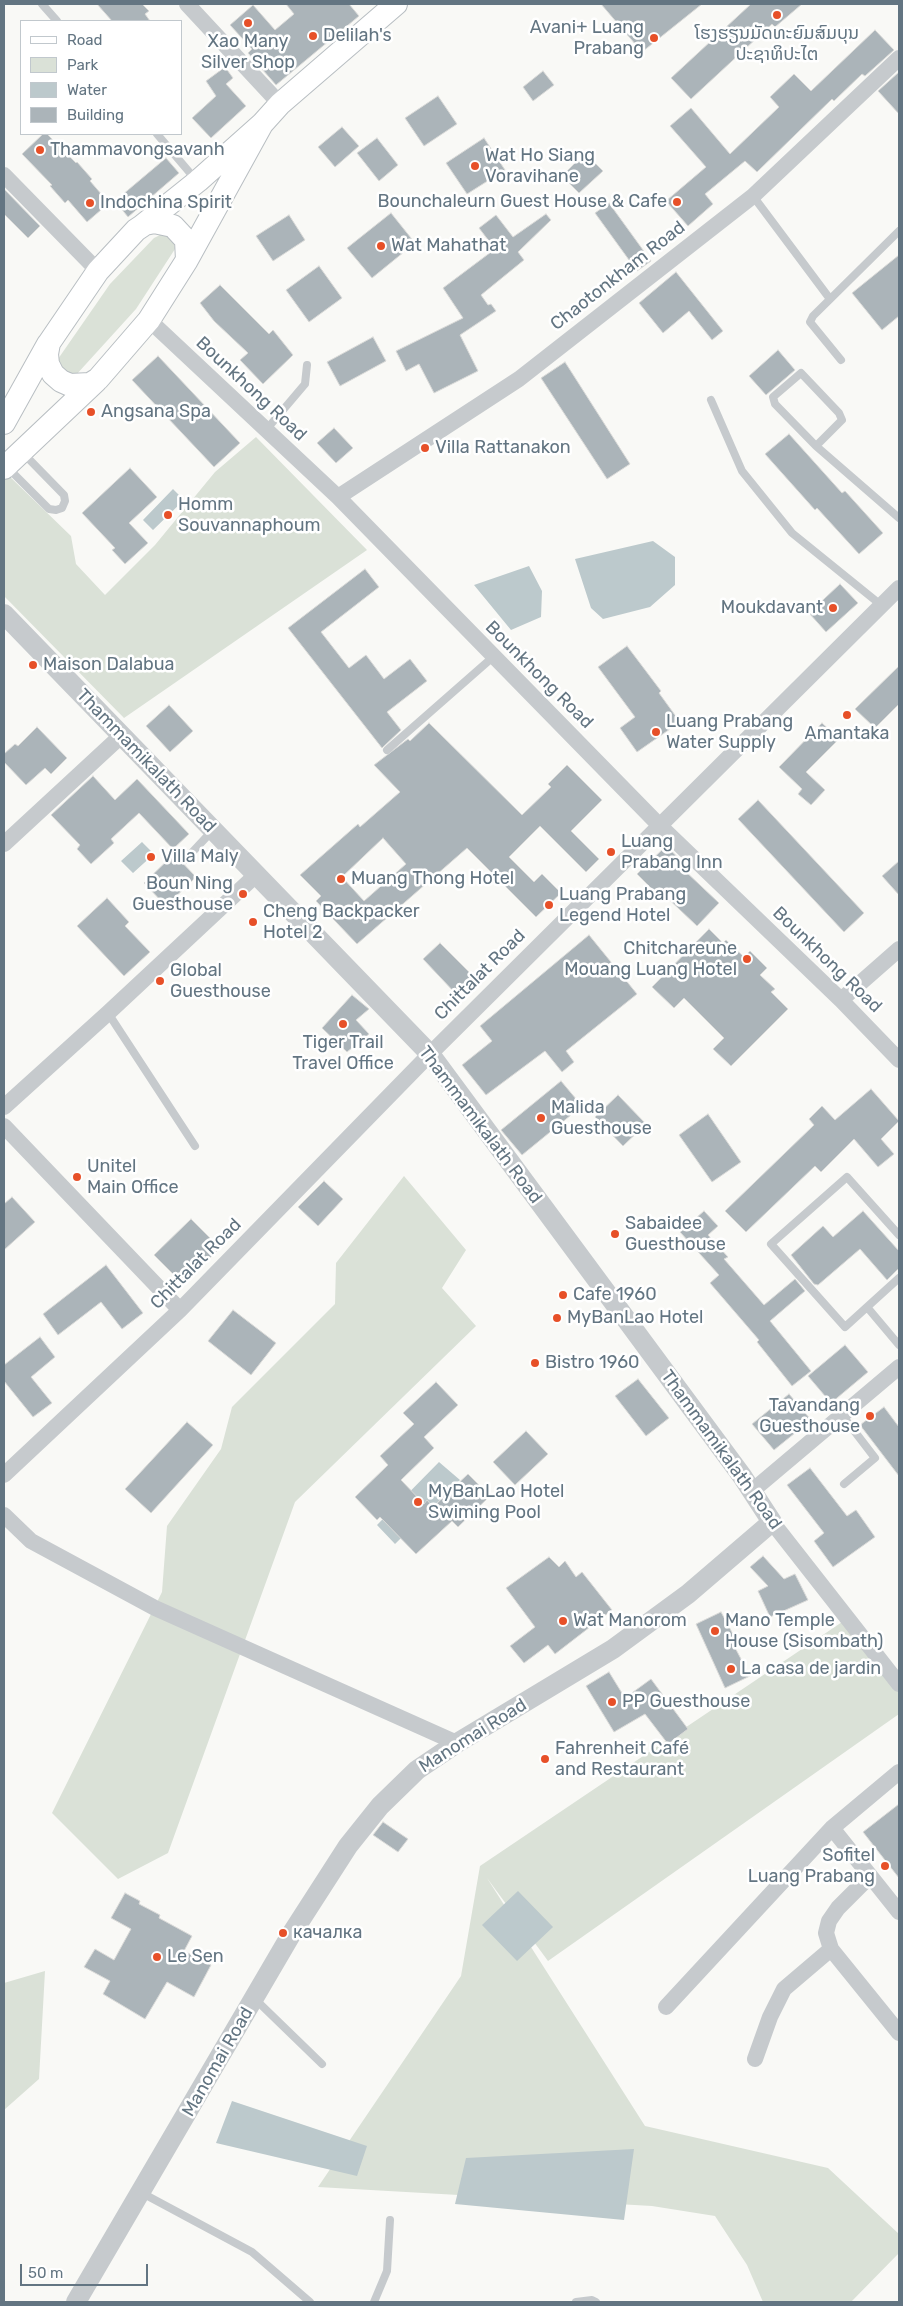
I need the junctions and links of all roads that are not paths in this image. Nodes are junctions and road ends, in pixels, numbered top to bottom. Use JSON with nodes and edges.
{"nodes":[{"id":1,"x":42,"y":4,"type":"edge"},
{"id":2,"x":187,"y":4,"type":"edge"},
{"id":3,"x":388,"y":6,"type":"edge"},
{"id":4,"x":57,"y":20,"type":"edge"},
{"id":5,"x":899,"y":58,"type":"edge"},
{"id":6,"x":280,"y":104,"type":"junction"},
{"id":7,"x":262,"y":124,"type":"junction"},
{"id":8,"x":158,"y":135,"type":"edge"},
{"id":9,"x":4,"y":176,"type":"edge"},
{"id":10,"x":198,"y":181,"type":"junction"},
{"id":11,"x":753,"y":196,"type":"junction"},
{"id":12,"x":136,"y":230,"type":"junction"},
{"id":13,"x":899,"y":231,"type":"edge"},
{"id":14,"x":187,"y":260,"type":"junction"},
{"id":15,"x":98,"y":271,"type":"junction"},
{"id":16,"x":830,"y":299,"type":"junction"},
{"id":17,"x":148,"y":320,"type":"junction"},
{"id":18,"x":49,"y":343,"type":"junction"},
{"id":19,"x":841,"y":360,"type":"dead end"},
{"id":20,"x":307,"y":365,"type":"dead end"},
{"id":21,"x":98,"y":379,"type":"junction"},
{"id":22,"x":711,"y":400,"type":"dead end"},
{"id":23,"x":4,"y":423,"type":"edge"},
{"id":24,"x":266,"y":430,"type":"junction"},
{"id":25,"x":816,"y":446,"type":"junction"},
{"id":26,"x":10,"y":462,"type":"edge"},
{"id":27,"x":338,"y":497,"type":"junction"},
{"id":28,"x":899,"y":518,"type":"edge"},
{"id":29,"x":899,"y":588,"type":"edge"},
{"id":30,"x":881,"y":605,"type":"junction"},
{"id":31,"x":4,"y":614,"type":"edge"},
{"id":32,"x":493,"y":657,"type":"junction"},
{"id":33,"x":122,"y":735,"type":"junction"},
{"id":34,"x":387,"y":750,"type":"dead end"},
{"id":35,"x":659,"y":825,"type":"junction"},
{"id":36,"x":213,"y":830,"type":"junction"},
{"id":37,"x":4,"y":844,"type":"edge"},
{"id":38,"x":185,"y":860,"type":"dead end"},
{"id":39,"x":256,"y":875,"type":"junction"},
{"id":40,"x":899,"y":949,"type":"edge"},
{"id":41,"x":841,"y":1000,"type":"junction"},
{"id":42,"x":108,"y":1013,"type":"junction"},
{"id":43,"x":430,"y":1054,"type":"junction"},
{"id":44,"x":899,"y":1060,"type":"edge"},
{"id":45,"x":4,"y":1107,"type":"edge"},
{"id":46,"x":4,"y":1126,"type":"edge"},
{"id":47,"x":195,"y":1146,"type":"dead end"},
{"id":48,"x":899,"y":1236,"type":"edge"},
{"id":49,"x":899,"y":1278,"type":"edge"},
{"id":50,"x":867,"y":1307,"type":"junction"},
{"id":51,"x":180,"y":1310,"type":"junction"},
{"id":52,"x":899,"y":1345,"type":"edge"},
{"id":53,"x":899,"y":1367,"type":"edge"},
{"id":54,"x":842,"y":1415,"type":"junction"},
{"id":55,"x":4,"y":1475,"type":"edge"},
{"id":56,"x":844,"y":1484,"type":"dead end"},
{"id":57,"x":752,"y":1491,"type":"junction"},
{"id":58,"x":4,"y":1515,"type":"edge"},
{"id":59,"x":772,"y":1522,"type":"junction"},
{"id":60,"x":899,"y":1684,"type":"edge"},
{"id":61,"x":457,"y":1743,"type":"junction"},
{"id":62,"x":899,"y":1772,"type":"edge"},
{"id":63,"x":832,"y":1828,"type":"junction"},
{"id":64,"x":870,"y":1876,"type":"junction"},
{"id":65,"x":899,"y":1912,"type":"edge"},
{"id":66,"x":831,"y":1949,"type":"junction"},
{"id":67,"x":255,"y":1999,"type":"junction"},
{"id":68,"x":666,"y":2007,"type":"dead end"},
{"id":69,"x":899,"y":2033,"type":"edge"},
{"id":70,"x":755,"y":2059,"type":"dead end"},
{"id":71,"x":322,"y":2064,"type":"dead end"},
{"id":72,"x":142,"y":2193,"type":"junction"},
{"id":73,"x":390,"y":2220,"type":"dead end"},
{"id":74,"x":76,"y":2302,"type":"edge"},
{"id":75,"x":310,"y":2302,"type":"edge"},
{"id":76,"x":374,"y":2302,"type":"edge"},
{"id":77,"x":576,"y":2302,"type":"edge"},
{"id":78,"x":596,"y":2302,"type":"edge"}],
"edges":[{"from":1,"to":4,"type":"lane"},
{"from":2,"to":6,"type":"street"},
{"from":3,"to":6,"type":"main road"},
{"from":5,"to":11,"type":"street","name":"Chaotonkham Road"},
{"from":6,"to":7,"type":"main road"},
{"from":7,"to":10,"type":"main road"},
{"from":7,"to":14,"type":"main road"},
{"from":8,"to":10,"type":"lane"},
{"from":9,"to":15,"type":"street"},
{"from":10,"to":12,"type":"main road"},
{"from":11,"to":16,"type":"lane"},
{"from":11,"to":27,"type":"street","name":"Chaotonkham Road"},
{"from":12,"to":14,"type":"main road"},
{"from":12,"to":15,"type":"main road"},
{"from":13,"to":16,"type":"lane"},
{"from":14,"to":17,"type":"main road"},
{"from":15,"to":18,"type":"main road"},
{"from":16,"to":19,"type":"lane"},
{"from":17,"to":21,"type":"main road"},
{"from":17,"to":24,"type":"street","name":"Bounkhong Road"},
{"from":18,"to":21,"type":"main road"},
{"from":18,"to":23,"type":"main road"},
{"from":20,"to":24,"type":"lane"},
{"from":21,"to":26,"type":"main road"},
{"from":22,"to":30,"type":"lane"},
{"from":24,"to":27,"type":"street","name":"Bounkhong Road"},
{"from":25,"to":25,"type":"lane"},
{"from":25,"to":28,"type":"lane"},
{"from":26,"to":26,"type":"lane"},
{"from":27,"to":32,"type":"street","name":"Bounkhong Road"},
{"from":29,"to":30,"type":"street","name":"Chittalat Road"},
{"from":30,"to":35,"type":"street","name":"Chittalat Road"},
{"from":31,"to":33,"type":"street","name":"Thammamikalath Road"},
{"from":32,"to":34,"type":"lane"},
{"from":32,"to":35,"type":"street","name":"Bounkhong Road"},
{"from":33,"to":36,"type":"street","name":"Thammamikalath Road"},
{"from":33,"to":37,"type":"street"},
{"from":35,"to":41,"type":"street","name":"Bounkhong Road"},
{"from":35,"to":43,"type":"street","name":"Chittalat Road"},
{"from":36,"to":38,"type":"lane"},
{"from":36,"to":39,"type":"street","name":"Thammamikalath Road"},
{"from":39,"to":42,"type":"street"},
{"from":39,"to":43,"type":"street","name":"Thammamikalath Road"},
{"from":40,"to":41,"type":"street"},
{"from":41,"to":44,"type":"street","name":"Bounkhong Road"},
{"from":42,"to":45,"type":"street"},
{"from":42,"to":47,"type":"lane"},
{"from":43,"to":51,"type":"street","name":"Chittalat Road"},
{"from":43,"to":57,"type":"street","name":"Thammamikalath Road"},
{"from":46,"to":51,"type":"street"},
{"from":48,"to":50,"type":"lane"},
{"from":49,"to":50,"type":"lane"},
{"from":50,"to":52,"type":"lane"},
{"from":51,"to":55,"type":"street","name":"Chittalat Road"},
{"from":53,"to":54,"type":"street"},
{"from":54,"to":56,"type":"lane"},
{"from":54,"to":57,"type":"street"},
{"from":57,"to":59,"type":"street","name":"Thammamikalath Road"},
{"from":58,"to":61,"type":"street"},
{"from":59,"to":60,"type":"street","name":"Thammamikalath Road"},
{"from":59,"to":61,"type":"street","name":"Manomai Road"},
{"from":61,"to":67,"type":"street","name":"Manomai Road"},
{"from":62,"to":63,"type":"street"},
{"from":63,"to":64,"type":"street"},
{"from":63,"to":68,"type":"street"},
{"from":64,"to":65,"type":"street"},
{"from":64,"to":66,"type":"street"},
{"from":66,"to":69,"type":"street"},
{"from":66,"to":70,"type":"street"},
{"from":67,"to":71,"type":"lane"},
{"from":67,"to":72,"type":"street","name":"Manomai Road"},
{"from":72,"to":74,"type":"street","name":"Manomai Road"},
{"from":72,"to":75,"type":"lane"},
{"from":73,"to":76,"type":"lane"},
{"from":77,"to":78,"type":"lane"}]}
